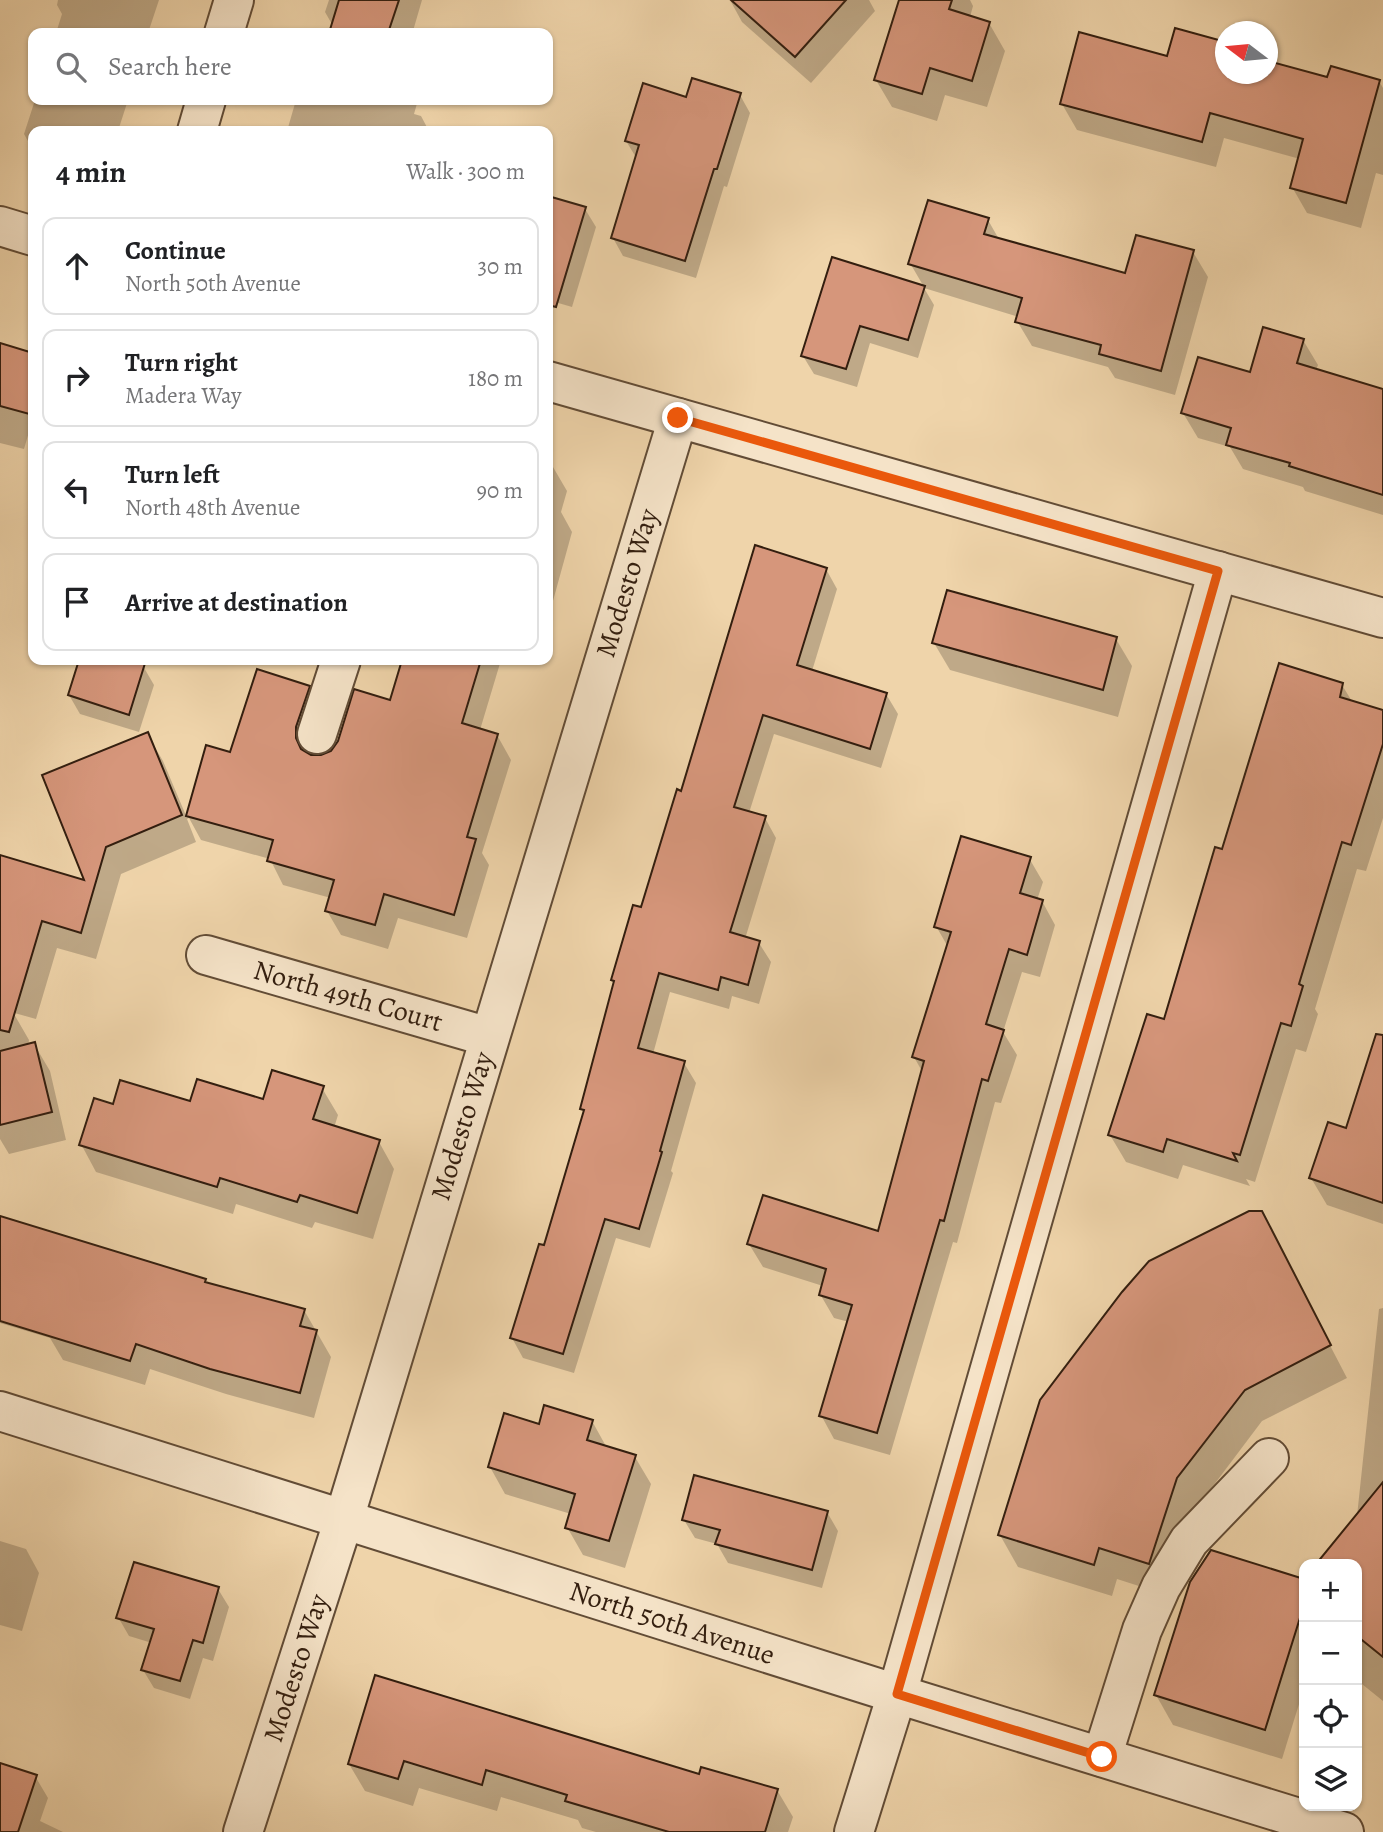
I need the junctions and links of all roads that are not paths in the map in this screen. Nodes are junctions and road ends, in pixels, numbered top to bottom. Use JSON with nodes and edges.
{"nodes":[{"id":1,"x":234,"y":0,"type":"edge"},
{"id":2,"x":226,"y":28,"type":"edge"},
{"id":3,"x":205,"y":105,"type":"edge"},
{"id":4,"x":198,"y":126,"type":"edge"},
{"id":5,"x":0,"y":226,"type":"edge"},
{"id":6,"x":28,"y":234,"type":"edge"},
{"id":7,"x":553,"y":382,"type":"edge"},
{"id":8,"x":678,"y":418,"type":"junction"},
{"id":9,"x":1218,"y":571,"type":"junction"},
{"id":10,"x":1383,"y":618,"type":"edge"},
{"id":11,"x":339,"y":665,"type":"edge"},
{"id":12,"x":317,"y":734,"type":"dead end"},
{"id":13,"x":206,"y":955,"type":"dead end"},
{"id":14,"x":489,"y":1037,"type":"junction"},
{"id":15,"x":0,"y":1411,"type":"edge"},
{"id":16,"x":1269,"y":1458,"type":"dead end"},
{"id":17,"x":344,"y":1519,"type":"junction"},
{"id":18,"x":897,"y":1694,"type":"junction"},
{"id":19,"x":1102,"y":1757,"type":"junction"},
{"id":20,"x":243,"y":1832,"type":"edge"},
{"id":21,"x":854,"y":1832,"type":"edge"},
{"id":22,"x":1344,"y":1832,"type":"edge"}],
"edges":[{"from":1,"to":2,"type":"street"},
{"from":3,"to":4,"type":"street"},
{"from":5,"to":6,"type":"street"},
{"from":7,"to":8,"type":"street"},
{"from":8,"to":9,"type":"street"},
{"from":8,"to":14,"type":"street","name":"Modesto Way"},
{"from":9,"to":10,"type":"street"},
{"from":9,"to":18,"type":"street"},
{"from":11,"to":12,"type":"street"},
{"from":13,"to":14,"type":"street","name":"North 49th Court"},
{"from":14,"to":17,"type":"street","name":"Modesto Way"},
{"from":15,"to":17,"type":"street","name":"North 50th Avenue"},
{"from":16,"to":19,"type":"street"},
{"from":17,"to":18,"type":"street","name":"North 50th Avenue"},
{"from":17,"to":20,"type":"street","name":"Modesto Way"},
{"from":18,"to":19,"type":"street","name":"North 50th Avenue"},
{"from":18,"to":21,"type":"street"},
{"from":19,"to":22,"type":"street","name":"North 50th Avenue"}]}
